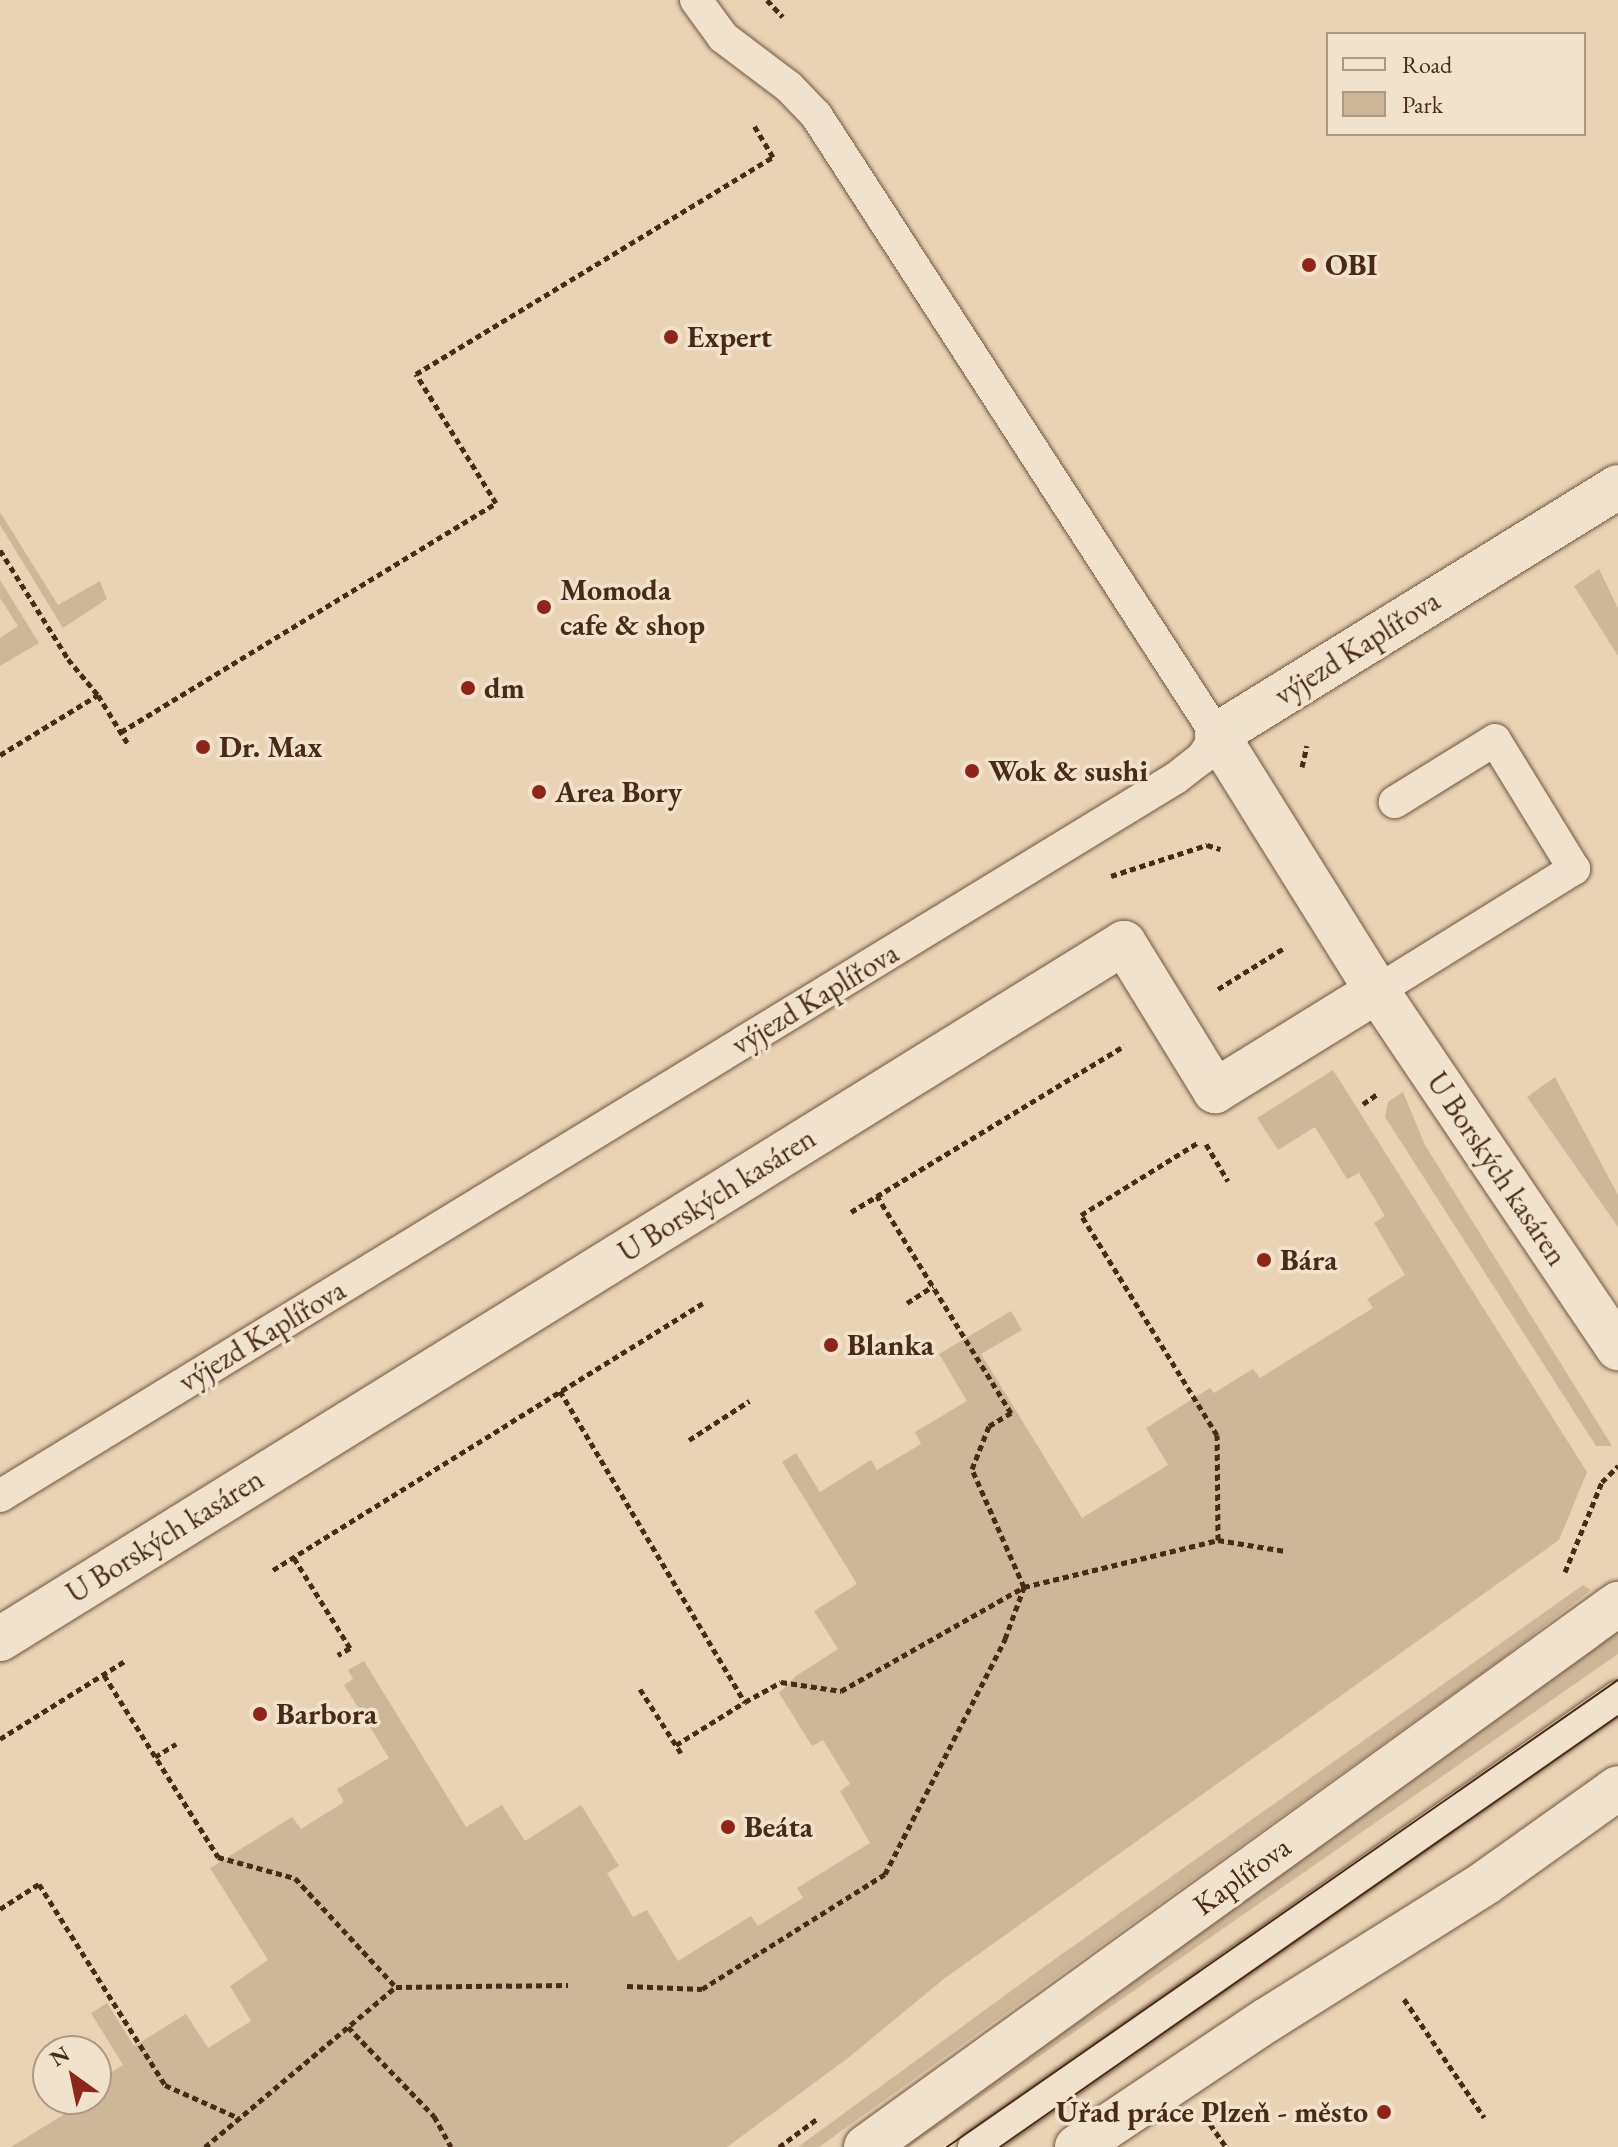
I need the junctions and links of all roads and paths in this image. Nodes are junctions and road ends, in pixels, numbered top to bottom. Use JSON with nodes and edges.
{"nodes":[{"id":1,"x":696,"y":0,"type":"edge"},
{"id":2,"x":767,"y":0,"type":"edge"},
{"id":3,"x":786,"y":20,"type":"dead end"},
{"id":4,"x":789,"y":87,"type":"junction"},
{"id":5,"x":1618,"y":487,"type":"edge"},
{"id":6,"x":0,"y":550,"type":"edge"},
{"id":7,"x":98,"y":695,"type":"junction"},
{"id":8,"x":121,"y":732,"type":"junction"},
{"id":9,"x":1217,"y":735,"type":"junction"},
{"id":10,"x":128,"y":744,"type":"dead end"},
{"id":11,"x":0,"y":755,"type":"edge"},
{"id":12,"x":1395,"y":802,"type":"dead end"},
{"id":13,"x":1331,"y":918,"type":"junction"},
{"id":14,"x":1377,"y":991,"type":"junction"},
{"id":15,"x":1170,"y":1018,"type":"junction"},
{"id":16,"x":1213,"y":1133,"type":"dead end"},
{"id":17,"x":1203,"y":1139,"type":"junction"},
{"id":18,"x":1228,"y":1181,"type":"dead end"},
{"id":19,"x":877,"y":1196,"type":"junction"},
{"id":20,"x":851,"y":1212,"type":"dead end"},
{"id":21,"x":933,"y":1286,"type":"junction"},
{"id":22,"x":703,"y":1303,"type":"dead end"},
{"id":23,"x":907,"y":1303,"type":"dead end"},
{"id":24,"x":1618,"y":1348,"type":"edge"},
{"id":25,"x":560,"y":1391,"type":"junction"},
{"id":26,"x":749,"y":1401,"type":"dead end"},
{"id":27,"x":689,"y":1440,"type":"dead end"},
{"id":28,"x":1618,"y":1466,"type":"edge"},
{"id":29,"x":0,"y":1496,"type":"edge"},
{"id":30,"x":1218,"y":1540,"type":"junction"},
{"id":31,"x":1285,"y":1551,"type":"dead end"},
{"id":32,"x":294,"y":1558,"type":"junction"},
{"id":33,"x":273,"y":1570,"type":"dead end"},
{"id":34,"x":1564,"y":1574,"type":"dead end"},
{"id":35,"x":1024,"y":1587,"type":"junction"},
{"id":36,"x":1618,"y":1604,"type":"edge"},
{"id":37,"x":0,"y":1639,"type":"edge"},
{"id":38,"x":338,"y":1655,"type":"dead end"},
{"id":39,"x":125,"y":1661,"type":"dead end"},
{"id":40,"x":104,"y":1675,"type":"junction"},
{"id":41,"x":640,"y":1689,"type":"dead end"},
{"id":42,"x":1618,"y":1697,"type":"edge"},
{"id":43,"x":745,"y":1702,"type":"junction"},
{"id":44,"x":0,"y":1739,"type":"edge"},
{"id":45,"x":176,"y":1744,"type":"dead end"},
{"id":46,"x":676,"y":1745,"type":"junction"},
{"id":47,"x":681,"y":1753,"type":"dead end"},
{"id":48,"x":155,"y":1757,"type":"junction"},
{"id":49,"x":1618,"y":1788,"type":"edge"},
{"id":50,"x":0,"y":1909,"type":"edge"},
{"id":51,"x":98,"y":1978,"type":"junction"},
{"id":52,"x":89,"y":1983,"type":"dead end"},
{"id":53,"x":568,"y":1985,"type":"dead end"},
{"id":54,"x":627,"y":1986,"type":"dead end"},
{"id":55,"x":396,"y":1987,"type":"junction"},
{"id":56,"x":1397,"y":1988,"type":"dead end"},
{"id":57,"x":348,"y":2027,"type":"junction"},
{"id":58,"x":1484,"y":2117,"type":"dead end"},
{"id":59,"x":239,"y":2118,"type":"junction"},
{"id":60,"x":1209,"y":2122,"type":"dead end"},
{"id":61,"x":205,"y":2147,"type":"edge"},
{"id":62,"x":451,"y":2147,"type":"edge"},
{"id":63,"x":866,"y":2147,"type":"edge"},
{"id":64,"x":974,"y":2147,"type":"edge"},
{"id":65,"x":1077,"y":2147,"type":"edge"},
{"id":66,"x":1226,"y":2147,"type":"edge"}],
"edges":[{"from":1,"to":4,"type":"lane"},
{"from":2,"to":3,"type":"path"},
{"from":4,"to":8,"type":"path"},
{"from":4,"to":9,"type":"lane"},
{"from":5,"to":9,"type":"street","name":"výjezd Kaplířova"},
{"from":6,"to":7,"type":"path"},
{"from":7,"to":8,"type":"path"},
{"from":7,"to":11,"type":"path"},
{"from":8,"to":10,"type":"path"},
{"from":9,"to":13,"type":"street","name":"U Borských kasáren"},
{"from":9,"to":29,"type":"lane","name":"výjezd Kaplířova"},
{"from":12,"to":14,"type":"lane"},
{"from":13,"to":14,"type":"street","name":"U Borských kasáren"},
{"from":13,"to":15,"type":"path"},
{"from":14,"to":15,"type":"street","name":"U Borských kasáren"},
{"from":14,"to":24,"type":"street","name":"U Borských kasáren"},
{"from":15,"to":19,"type":"path"},
{"from":15,"to":37,"type":"street","name":"U Borských kasáren"},
{"from":16,"to":17,"type":"path"},
{"from":17,"to":18,"type":"path"},
{"from":17,"to":30,"type":"path"},
{"from":19,"to":20,"type":"path"},
{"from":19,"to":21,"type":"path"},
{"from":21,"to":23,"type":"path"},
{"from":21,"to":35,"type":"path"},
{"from":22,"to":25,"type":"path"},
{"from":25,"to":32,"type":"path"},
{"from":25,"to":43,"type":"path"},
{"from":26,"to":27,"type":"path"},
{"from":28,"to":34,"type":"path"},
{"from":30,"to":31,"type":"path"},
{"from":30,"to":35,"type":"path"},
{"from":32,"to":33,"type":"path"},
{"from":32,"to":38,"type":"path"},
{"from":35,"to":43,"type":"path"},
{"from":35,"to":54,"type":"path"},
{"from":36,"to":63,"type":"street","name":"Kaplířova"},
{"from":39,"to":40,"type":"path"},
{"from":40,"to":44,"type":"path"},
{"from":40,"to":48,"type":"path"},
{"from":41,"to":46,"type":"path"},
{"from":42,"to":64,"type":"lane"},
{"from":43,"to":46,"type":"path"},
{"from":45,"to":48,"type":"path"},
{"from":46,"to":47,"type":"path"},
{"from":48,"to":55,"type":"path"},
{"from":49,"to":65,"type":"street"},
{"from":50,"to":51,"type":"path"},
{"from":51,"to":52,"type":"path"},
{"from":51,"to":59,"type":"path"},
{"from":53,"to":55,"type":"path"},
{"from":55,"to":57,"type":"path"},
{"from":56,"to":58,"type":"path"},
{"from":57,"to":59,"type":"path"},
{"from":57,"to":62,"type":"path"},
{"from":59,"to":61,"type":"path"},
{"from":60,"to":66,"type":"path"}]}
